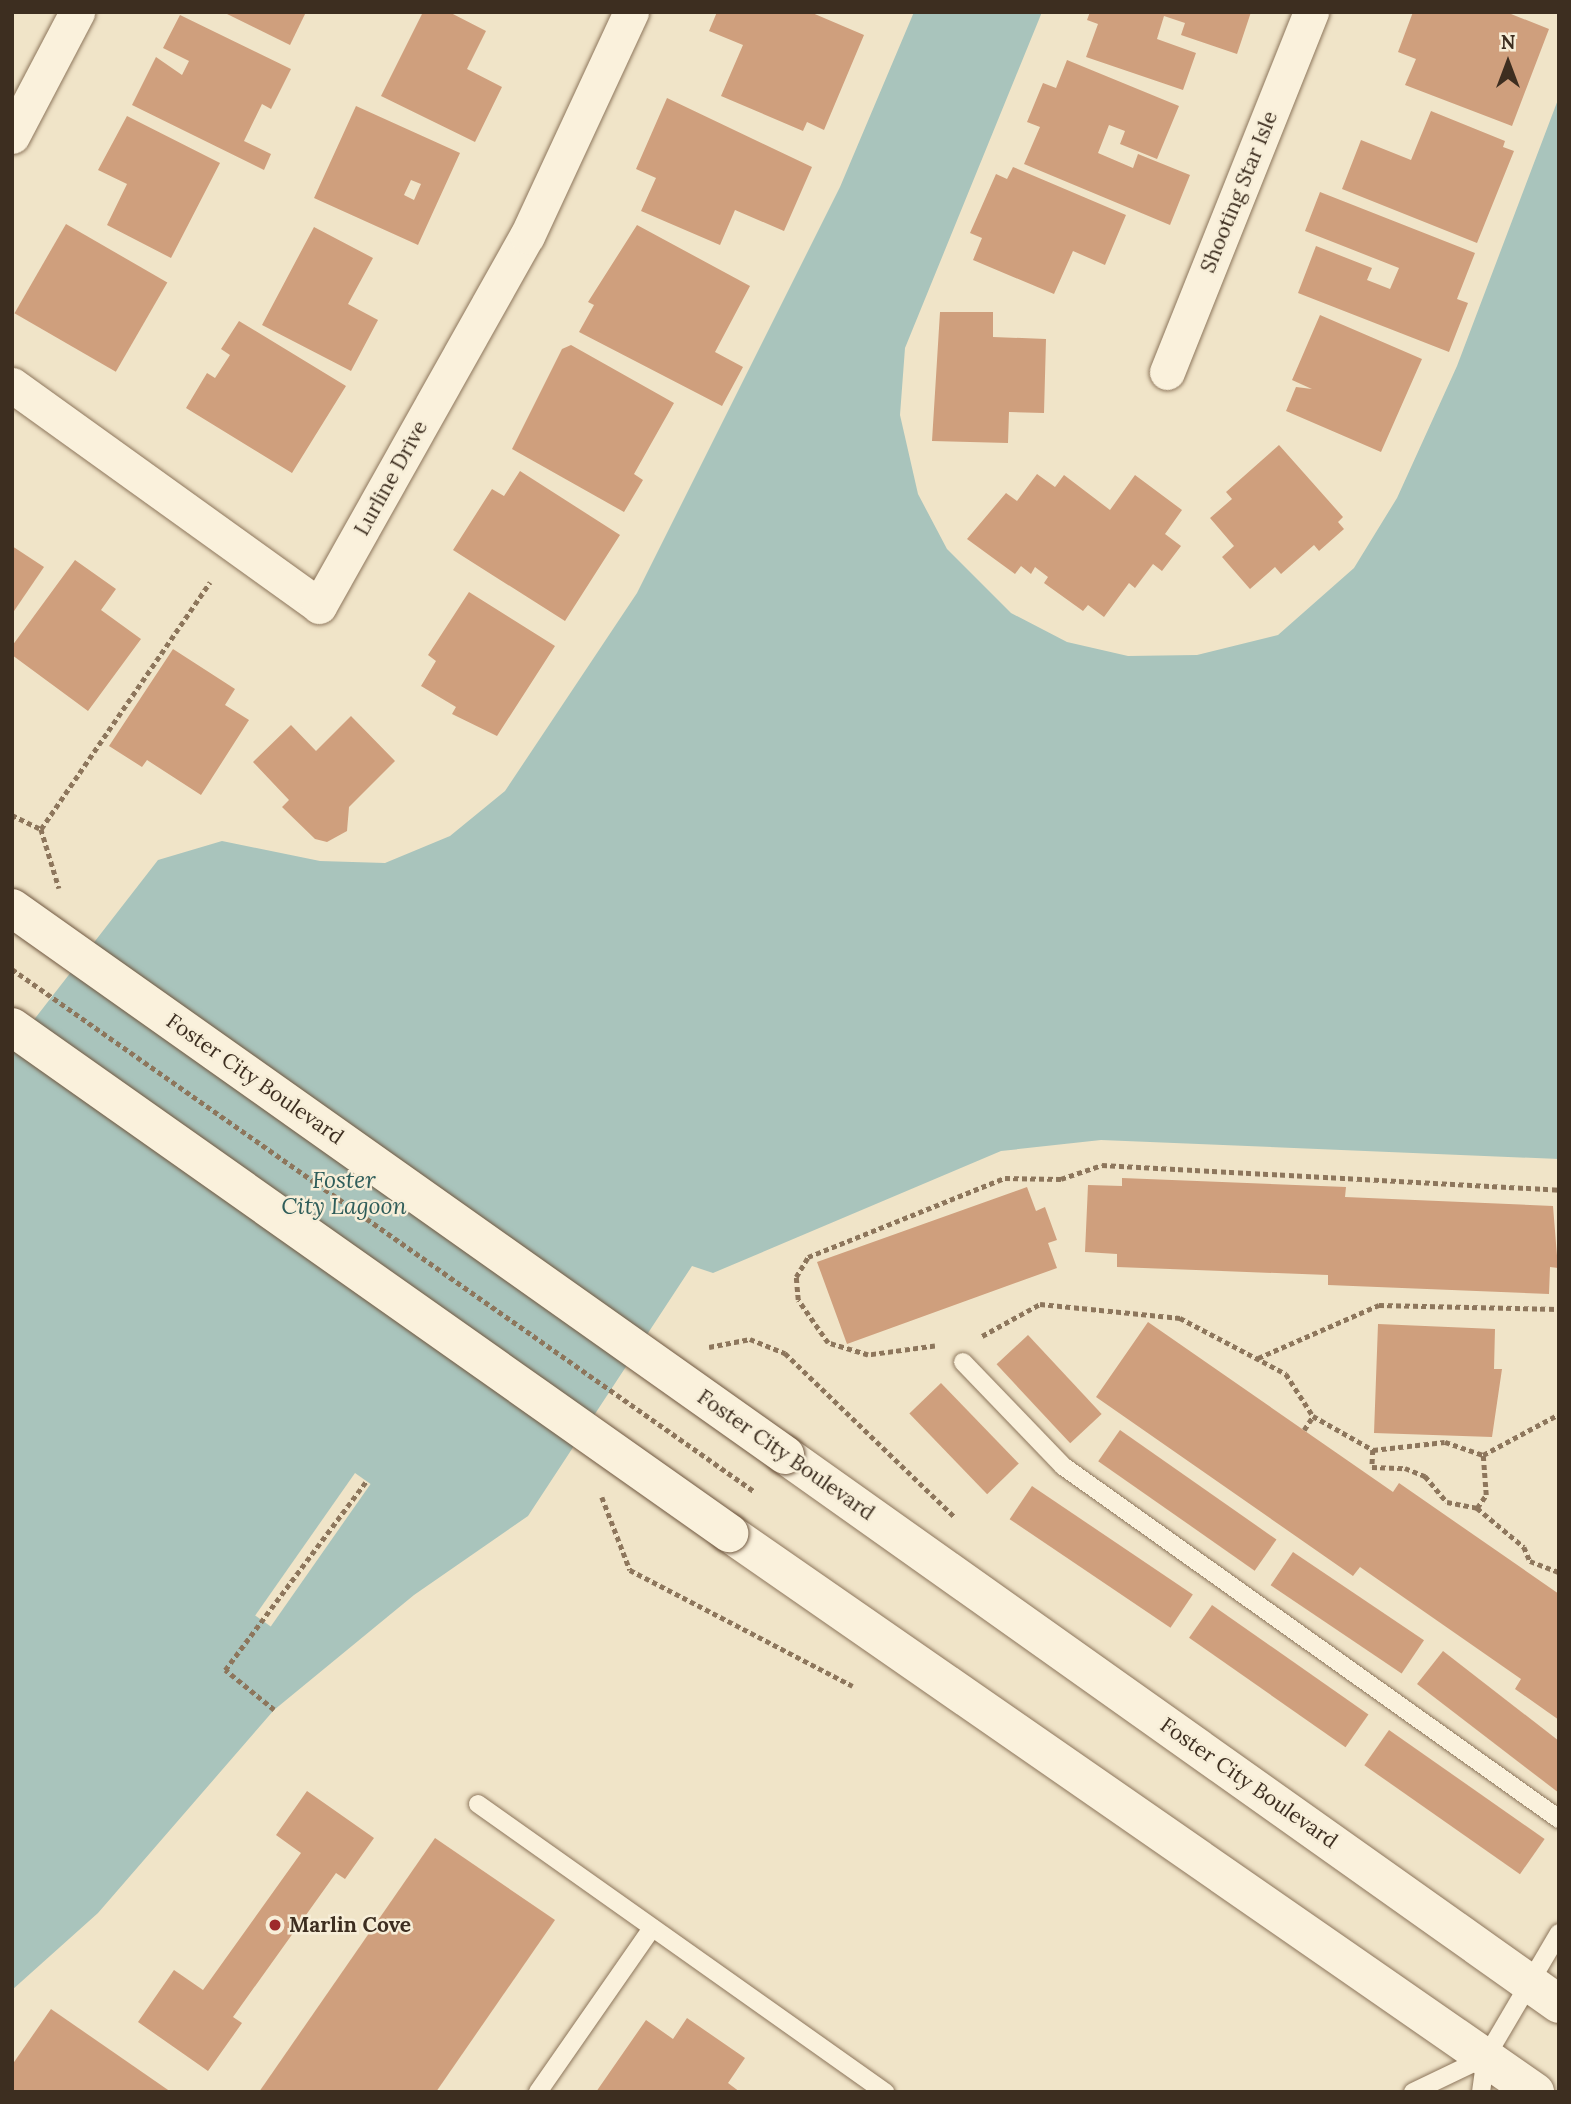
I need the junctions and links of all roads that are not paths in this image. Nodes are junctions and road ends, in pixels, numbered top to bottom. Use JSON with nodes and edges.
{"nodes":[{"id":1,"x":77,"y":12,"type":"edge"},
{"id":2,"x":631,"y":12,"type":"edge"},
{"id":3,"x":1311,"y":12,"type":"edge"},
{"id":4,"x":12,"y":136,"type":"edge"},
{"id":5,"x":1167,"y":372,"type":"dead end"},
{"id":6,"x":12,"y":385,"type":"edge"},
{"id":7,"x":12,"y":908,"type":"edge"},
{"id":8,"x":12,"y":1027,"type":"edge"},
{"id":9,"x":962,"y":1362,"type":"dead end"},
{"id":10,"x":478,"y":1804,"type":"dead end"},
{"id":11,"x":1559,"y":1819,"type":"edge"},
{"id":12,"x":652,"y":1928,"type":"junction"},
{"id":13,"x":1559,"y":1933,"type":"edge"},
{"id":14,"x":1525,"y":1981,"type":"junction"},
{"id":15,"x":1559,"y":2004,"type":"edge"},
{"id":16,"x":1483,"y":2074,"type":"edge"},
{"id":17,"x":538,"y":2092,"type":"edge"},
{"id":18,"x":885,"y":2092,"type":"edge"},
{"id":19,"x":1413,"y":2092,"type":"edge"},
{"id":20,"x":1535,"y":2092,"type":"edge"}],
"edges":[{"from":1,"to":4,"type":"street"},
{"from":2,"to":6,"type":"street","name":"Lurline Drive"},
{"from":3,"to":5,"type":"street","name":"Shooting Star Isle"},
{"from":7,"to":14,"type":"main road","name":"Foster City Boulevard","bridge":true},
{"from":8,"to":16,"type":"main road","bridge":true},
{"from":9,"to":11,"type":"lane"},
{"from":10,"to":12,"type":"lane"},
{"from":12,"to":17,"type":"lane"},
{"from":12,"to":18,"type":"lane"},
{"from":13,"to":14,"type":"lane"},
{"from":14,"to":15,"type":"main road","name":"Foster City Boulevard"},
{"from":14,"to":16,"type":"lane"},
{"from":16,"to":19,"type":"lane"},
{"from":16,"to":20,"type":"main road"}]}
